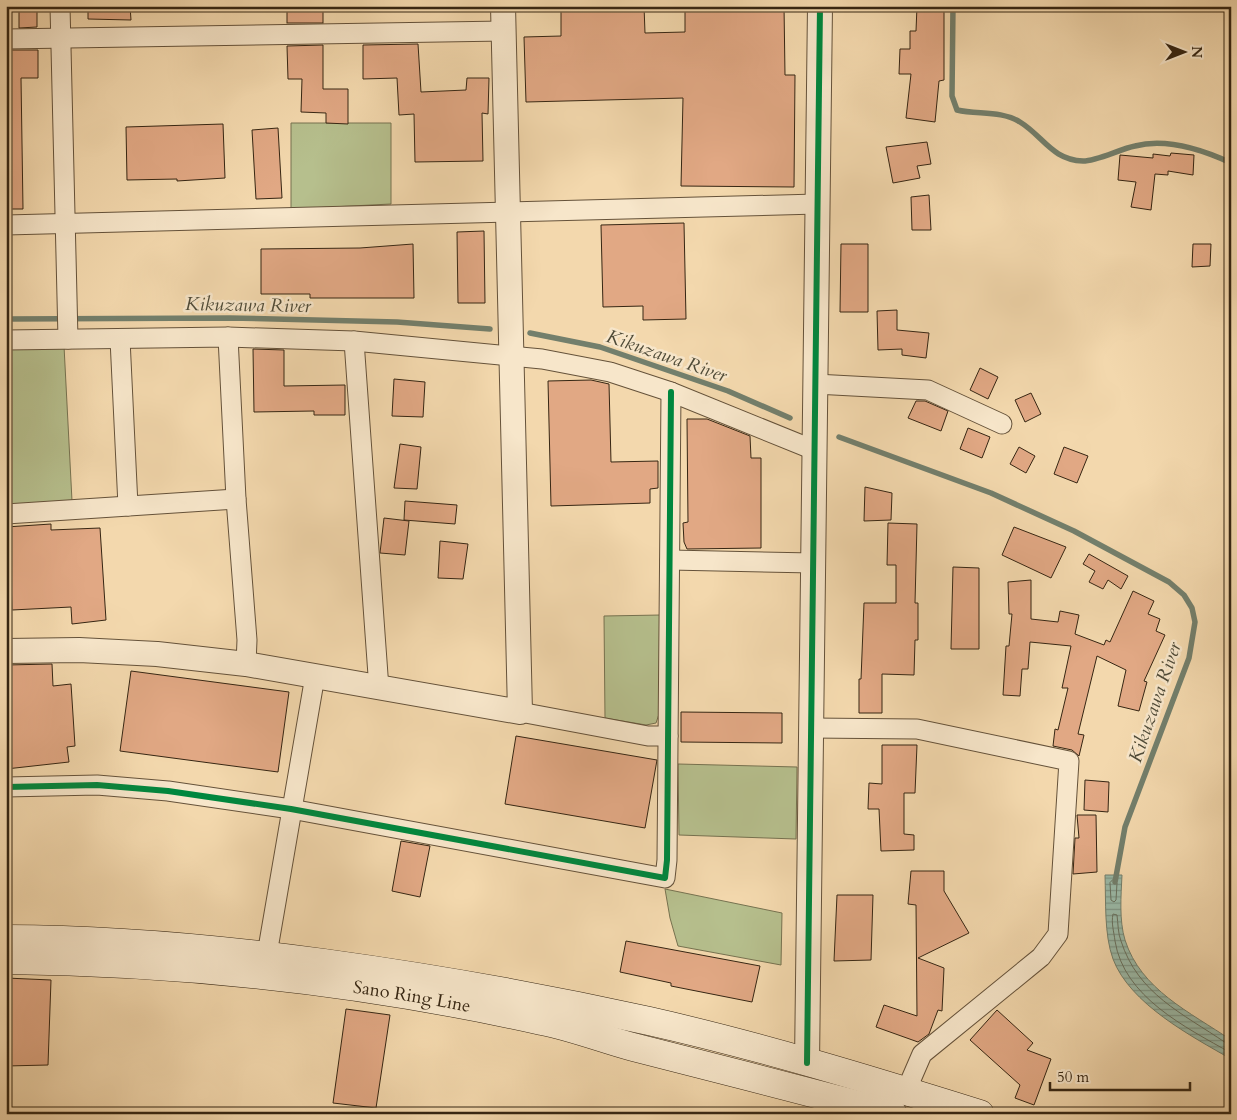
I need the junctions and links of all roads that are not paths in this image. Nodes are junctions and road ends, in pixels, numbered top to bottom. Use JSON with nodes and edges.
{"nodes":[{"id":1,"x":60,"y":6,"type":"edge"},
{"id":2,"x":504,"y":6,"type":"edge"},
{"id":3,"x":820,"y":6,"type":"edge"},
{"id":4,"x":504,"y":31,"type":"junction"},
{"id":5,"x":61,"y":38,"type":"junction"},
{"id":6,"x":6,"y":39,"type":"edge"},
{"id":7,"x":817,"y":204,"type":"junction"},
{"id":8,"x":508,"y":213,"type":"junction"},
{"id":9,"x":66,"y":223,"type":"junction"},
{"id":10,"x":6,"y":225,"type":"edge"},
{"id":11,"x":68,"y":335,"type":"junction"},
{"id":12,"x":228,"y":338,"type":"junction"},
{"id":13,"x":120,"y":339,"type":"junction"},
{"id":14,"x":6,"y":340,"type":"edge"},
{"id":15,"x":354,"y":341,"type":"junction"},
{"id":16,"x":511,"y":355,"type":"junction"},
{"id":17,"x":815,"y":384,"type":"junction"},
{"id":18,"x":671,"y":392,"type":"junction"},
{"id":19,"x":1002,"y":424,"type":"dead end"},
{"id":20,"x":814,"y":450,"type":"junction"},
{"id":21,"x":236,"y":499,"type":"junction"},
{"id":22,"x":128,"y":506,"type":"junction"},
{"id":23,"x":6,"y":514,"type":"edge"},
{"id":24,"x":670,"y":560,"type":"junction"},
{"id":25,"x":813,"y":563,"type":"junction"},
{"id":26,"x":6,"y":651,"type":"edge"},
{"id":27,"x":246,"y":664,"type":"junction"},
{"id":28,"x":314,"y":676,"type":"junction"},
{"id":29,"x":379,"y":689,"type":"junction"},
{"id":30,"x":520,"y":712,"type":"junction"},
{"id":31,"x":811,"y":728,"type":"junction"},
{"id":32,"x":668,"y":736,"type":"junction"},
{"id":33,"x":6,"y":786,"type":"edge"},
{"id":34,"x":291,"y":809,"type":"junction"},
{"id":35,"x":6,"y":939,"type":"edge"},
{"id":36,"x":6,"y":960,"type":"edge"},
{"id":37,"x":265,"y":966,"type":"junction"},
{"id":38,"x":807,"y":1063,"type":"junction"},
{"id":39,"x":806,"y":1102,"type":"edge"},
{"id":40,"x":899,"y":1102,"type":"edge"},
{"id":41,"x":980,"y":1114,"type":"edge"}],
"edges":[{"from":1,"to":5,"type":"street"},
{"from":2,"to":4,"type":"street"},
{"from":3,"to":7,"type":"street"},
{"from":4,"to":5,"type":"street"},
{"from":4,"to":8,"type":"street"},
{"from":5,"to":6,"type":"street"},
{"from":5,"to":9,"type":"street"},
{"from":7,"to":8,"type":"street"},
{"from":7,"to":17,"type":"street"},
{"from":8,"to":9,"type":"street"},
{"from":8,"to":16,"type":"street"},
{"from":9,"to":10,"type":"street"},
{"from":9,"to":11,"type":"street"},
{"from":11,"to":13,"type":"street"},
{"from":11,"to":14,"type":"street"},
{"from":12,"to":13,"type":"street"},
{"from":12,"to":15,"type":"street"},
{"from":12,"to":21,"type":"street"},
{"from":13,"to":22,"type":"street"},
{"from":15,"to":16,"type":"street"},
{"from":15,"to":29,"type":"street"},
{"from":16,"to":18,"type":"street"},
{"from":16,"to":30,"type":"street"},
{"from":17,"to":19,"type":"street"},
{"from":17,"to":20,"type":"street"},
{"from":18,"to":20,"type":"street"},
{"from":18,"to":24,"type":"street"},
{"from":20,"to":25,"type":"street"},
{"from":21,"to":22,"type":"street"},
{"from":21,"to":27,"type":"street"},
{"from":22,"to":23,"type":"street"},
{"from":24,"to":25,"type":"street"},
{"from":24,"to":32,"type":"street"},
{"from":25,"to":31,"type":"street"},
{"from":26,"to":27,"type":"street"},
{"from":27,"to":28,"type":"street"},
{"from":28,"to":29,"type":"street"},
{"from":28,"to":34,"type":"street"},
{"from":29,"to":30,"type":"street"},
{"from":30,"to":32,"type":"street"},
{"from":31,"to":38,"type":"street"},
{"from":31,"to":40,"type":"street"},
{"from":32,"to":34,"type":"street"},
{"from":33,"to":34,"type":"street"},
{"from":34,"to":37,"type":"street"},
{"from":35,"to":37,"type":"main road","name":"Sano Ring Line"},
{"from":36,"to":37,"type":"main road","name":"Sano Ring Line"},
{"from":37,"to":38,"type":"main road","name":"Sano Ring Line"},
{"from":37,"to":39,"type":"main road","name":"Sano Ring Line"},
{"from":38,"to":39,"type":"main road"},
{"from":38,"to":40,"type":"main road","name":"Sano Ring Line"},
{"from":39,"to":40,"type":"main road","name":"Sano Ring Line"},
{"from":40,"to":41,"type":"main road"}]}
